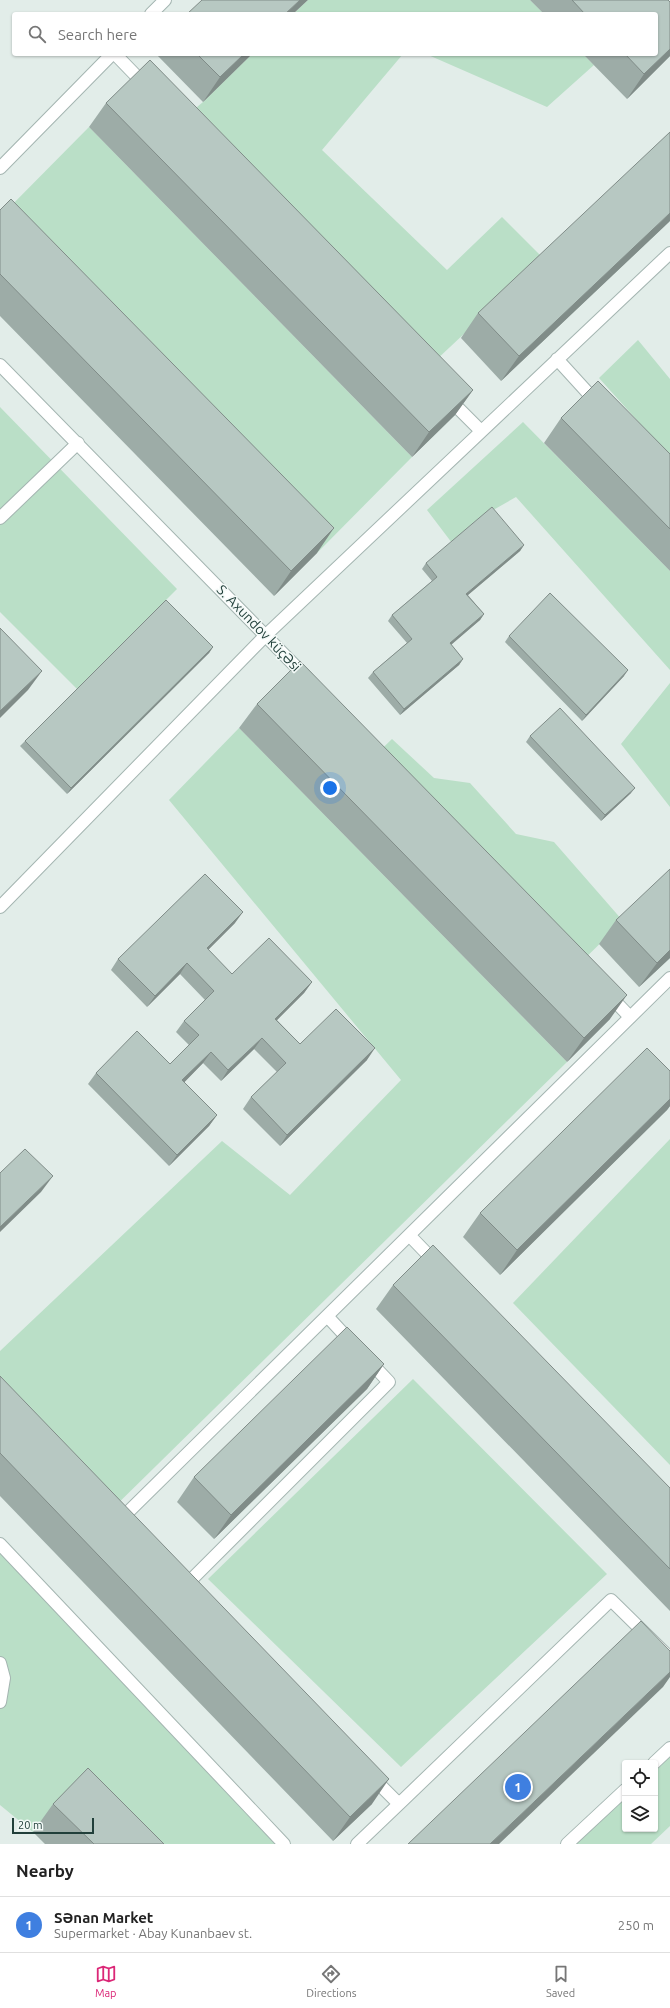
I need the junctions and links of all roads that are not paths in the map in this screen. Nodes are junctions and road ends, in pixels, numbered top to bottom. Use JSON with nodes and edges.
{"nodes":[{"id":1,"x":165,"y":0,"type":"edge"},
{"id":2,"x":153,"y":12,"type":"edge"},
{"id":3,"x":112,"y":56,"type":"edge"},
{"id":4,"x":116,"y":56,"type":"edge"},
{"id":5,"x":154,"y":94,"type":"edge"},
{"id":6,"x":0,"y":168,"type":"edge"},
{"id":7,"x":670,"y":253,"type":"edge"},
{"id":8,"x":557,"y":359,"type":"junction"},
{"id":9,"x":0,"y":365,"type":"edge"},
{"id":10,"x":442,"y":391,"type":"edge"},
{"id":11,"x":605,"y":411,"type":"edge"},
{"id":12,"x":481,"y":431,"type":"junction"},
{"id":13,"x":78,"y":443,"type":"junction"},
{"id":14,"x":0,"y":518,"type":"edge"},
{"id":15,"x":266,"y":635,"type":"junction"},
{"id":16,"x":316,"y":687,"type":"edge"},
{"id":17,"x":0,"y":907,"type":"edge"},
{"id":18,"x":670,"y":978,"type":"edge"},
{"id":19,"x":603,"y":988,"type":"edge"},
{"id":20,"x":630,"y":1017,"type":"junction"},
{"id":21,"x":409,"y":1235,"type":"junction"},
{"id":22,"x":448,"y":1275,"type":"edge"},
{"id":23,"x":327,"y":1316,"type":"junction"},
{"id":24,"x":110,"y":1508,"type":"edge"},
{"id":25,"x":121,"y":1519,"type":"junction"},
{"id":26,"x":131,"y":1530,"type":"edge"},
{"id":27,"x":0,"y":1544,"type":"edge"},
{"id":28,"x":175,"y":1575,"type":"edge"},
{"id":29,"x":186,"y":1586,"type":"junction"},
{"id":30,"x":196,"y":1597,"type":"edge"},
{"id":31,"x":670,"y":1658,"type":"edge"},
{"id":32,"x":0,"y":1663,"type":"edge"},
{"id":33,"x":0,"y":1702,"type":"edge"},
{"id":34,"x":670,"y":1748,"type":"edge"},
{"id":35,"x":657,"y":1760,"type":"edge"},
{"id":36,"x":360,"y":1765,"type":"edge"},
{"id":37,"x":622,"y":1793,"type":"edge"},
{"id":38,"x":399,"y":1804,"type":"junction"},
{"id":39,"x":284,"y":1844,"type":"edge"},
{"id":40,"x":357,"y":1844,"type":"edge"},
{"id":41,"x":566,"y":1844,"type":"edge"}],
"edges":[{"from":1,"to":2,"type":"street"},
{"from":3,"to":6,"type":"street"},
{"from":4,"to":5,"type":"street"},
{"from":7,"to":8,"type":"street"},
{"from":8,"to":11,"type":"street"},
{"from":8,"to":12,"type":"street"},
{"from":9,"to":13,"type":"street","name":"S. Axundov küçəsi"},
{"from":10,"to":12,"type":"street"},
{"from":12,"to":15,"type":"street"},
{"from":13,"to":14,"type":"street"},
{"from":13,"to":15,"type":"street","name":"S. Axundov küçəsi"},
{"from":15,"to":16,"type":"street","name":"S. Axundov küçəsi"},
{"from":15,"to":17,"type":"street"},
{"from":18,"to":20,"type":"street"},
{"from":19,"to":20,"type":"street"},
{"from":20,"to":21,"type":"street"},
{"from":21,"to":22,"type":"street"},
{"from":21,"to":23,"type":"street"},
{"from":23,"to":25,"type":"street"},
{"from":23,"to":29,"type":"street"},
{"from":24,"to":25,"type":"street"},
{"from":25,"to":26,"type":"street"},
{"from":27,"to":39,"type":"street"},
{"from":28,"to":29,"type":"street"},
{"from":29,"to":30,"type":"street"},
{"from":31,"to":38,"type":"street"},
{"from":32,"to":33,"type":"street"},
{"from":34,"to":35,"type":"street"},
{"from":36,"to":38,"type":"street"},
{"from":37,"to":41,"type":"street"},
{"from":38,"to":40,"type":"street"}]}
